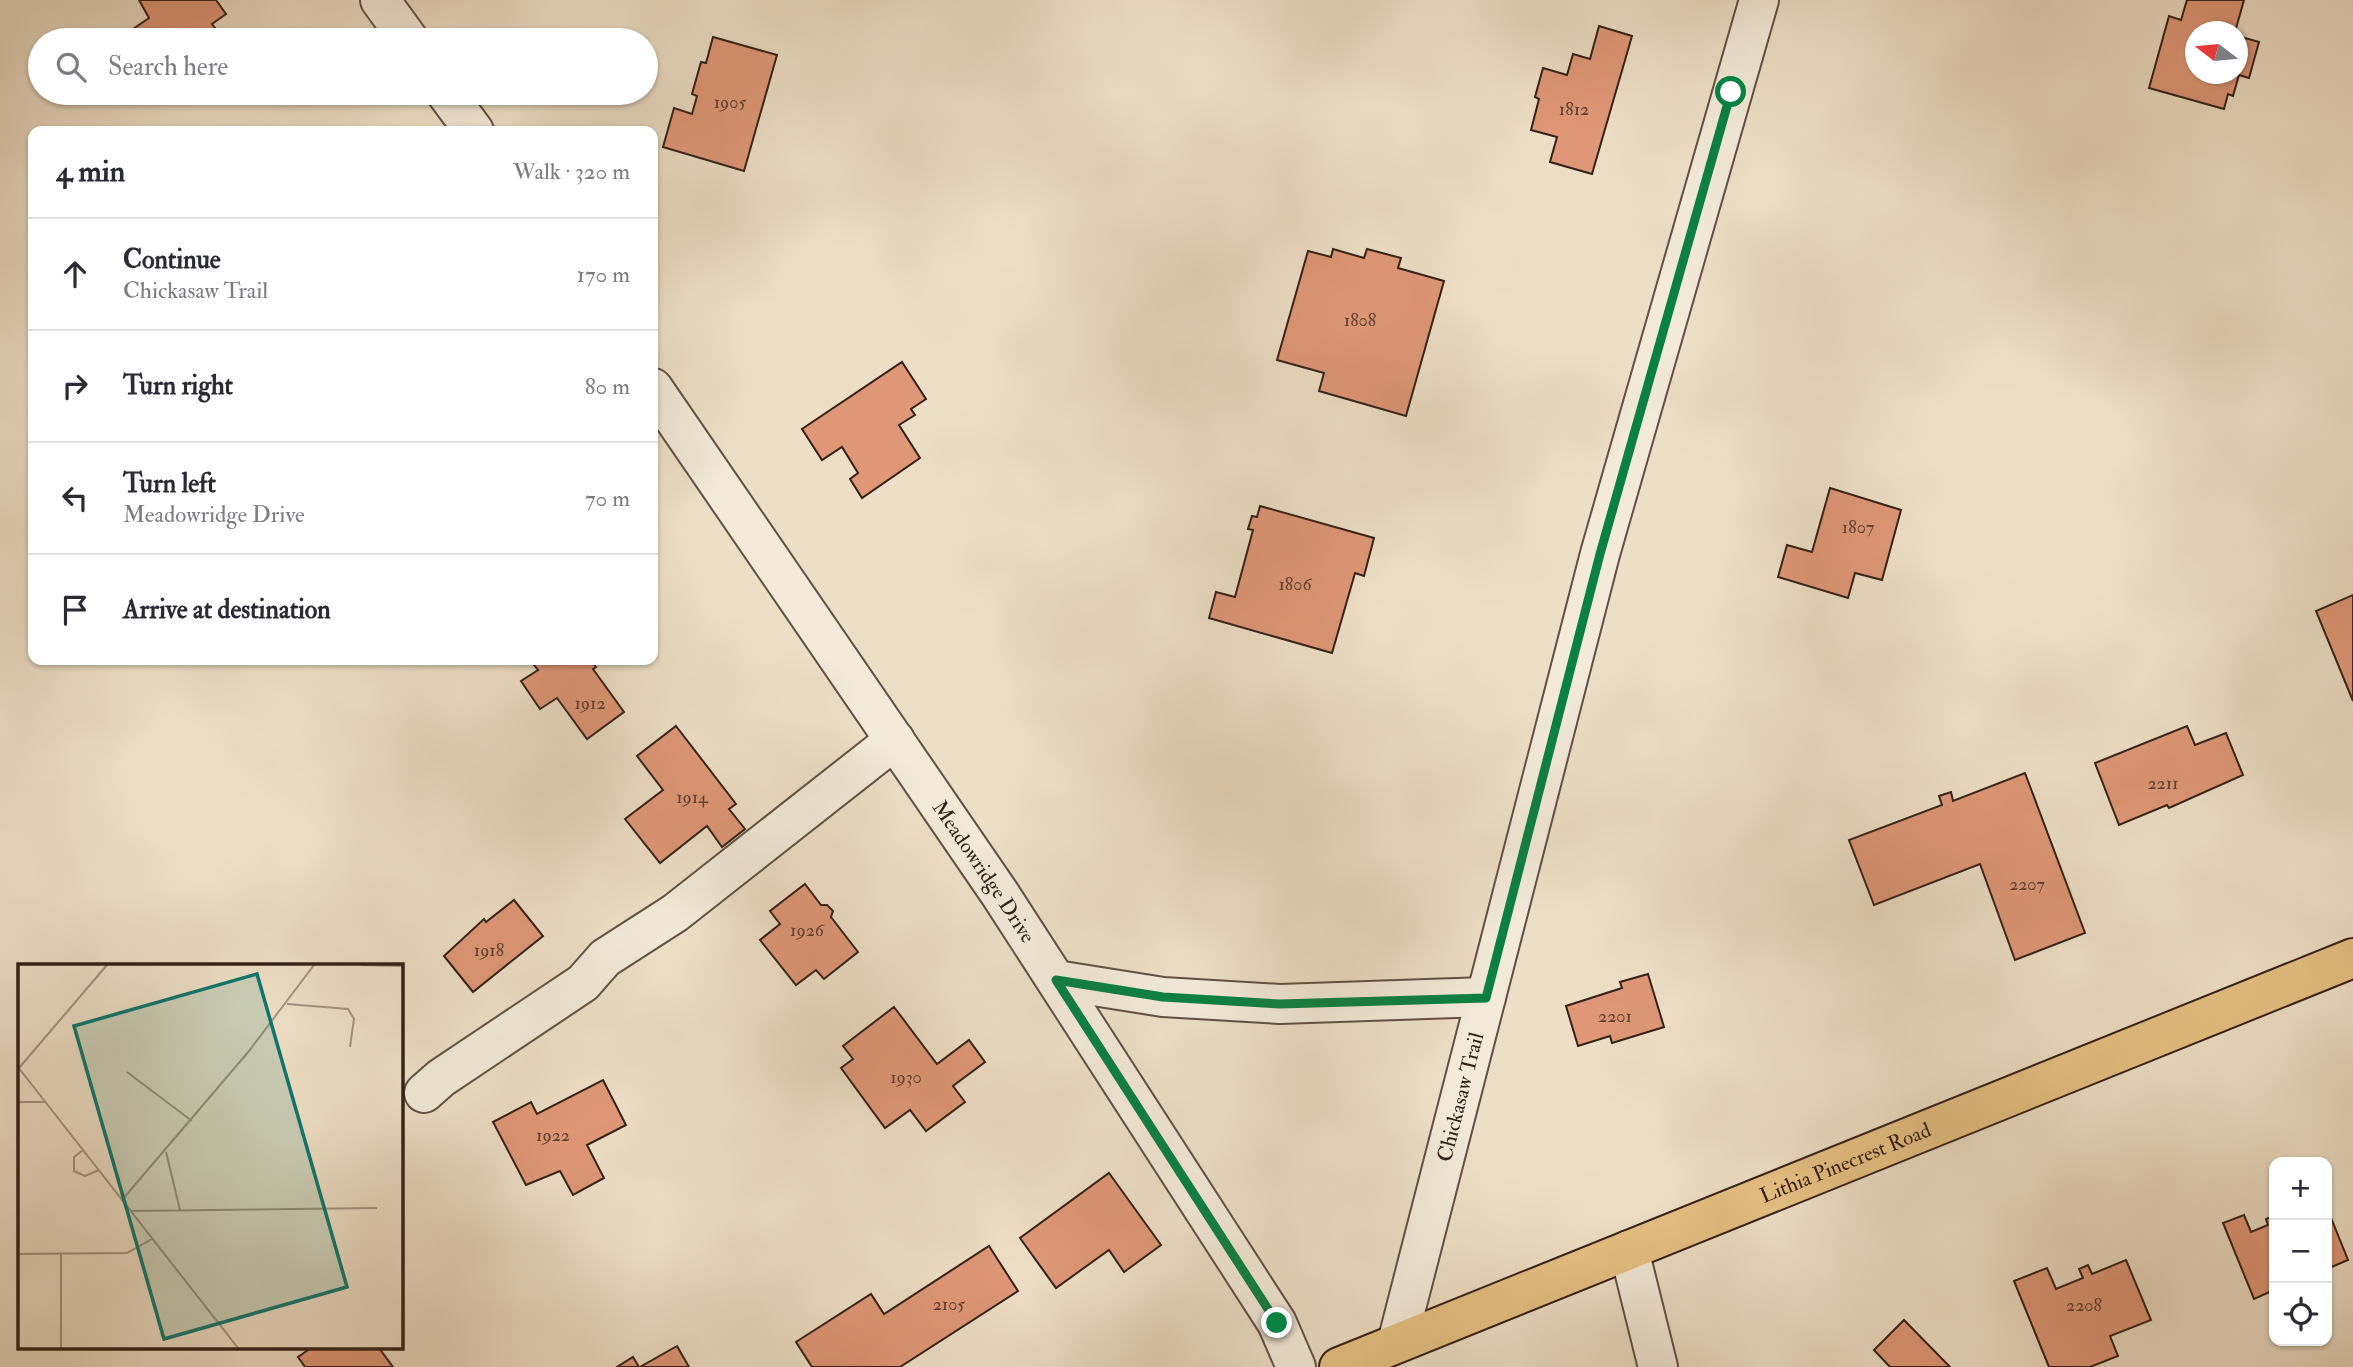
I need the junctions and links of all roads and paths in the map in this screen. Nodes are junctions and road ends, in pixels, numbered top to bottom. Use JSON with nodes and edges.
{"nodes":[{"id":1,"x":380,"y":0,"type":"edge"},
{"id":2,"x":1759,"y":0,"type":"edge"},
{"id":3,"x":400,"y":28,"type":"edge"},
{"id":4,"x":455,"y":105,"type":"edge"},
{"id":5,"x":470,"y":126,"type":"edge"},
{"id":6,"x":658,"y":395,"type":"edge"},
{"id":7,"x":895,"y":740,"type":"junction"},
{"id":8,"x":2353,"y":958,"type":"edge"},
{"id":9,"x":1056,"y":980,"type":"junction"},
{"id":10,"x":1486,"y":998,"type":"junction"},
{"id":11,"x":424,"y":1093,"type":"dead end"},
{"id":12,"x":1629,"y":1250,"type":"junction"},
{"id":13,"x":1397,"y":1343,"type":"junction"},
{"id":14,"x":1296,"y":1367,"type":"edge"},
{"id":15,"x":1339,"y":1367,"type":"edge"},
{"id":16,"x":1658,"y":1367,"type":"edge"}],
"edges":[{"from":1,"to":3,"type":"street"},
{"from":2,"to":10,"type":"street","name":"Chickasaw Trail"},
{"from":4,"to":5,"type":"street"},
{"from":6,"to":7,"type":"street","name":"Meadowridge Drive"},
{"from":7,"to":9,"type":"street","name":"Meadowridge Drive"},
{"from":7,"to":11,"type":"street"},
{"from":8,"to":12,"type":"main road","name":"Lithia Pinecrest Road"},
{"from":9,"to":10,"type":"street"},
{"from":9,"to":14,"type":"street","name":"Meadowridge Drive"},
{"from":10,"to":13,"type":"street","name":"Chickasaw Trail"},
{"from":12,"to":13,"type":"main road","name":"Lithia Pinecrest Road"},
{"from":12,"to":16,"type":"street"},
{"from":13,"to":15,"type":"main road","name":"Lithia Pinecrest Road"}]}
